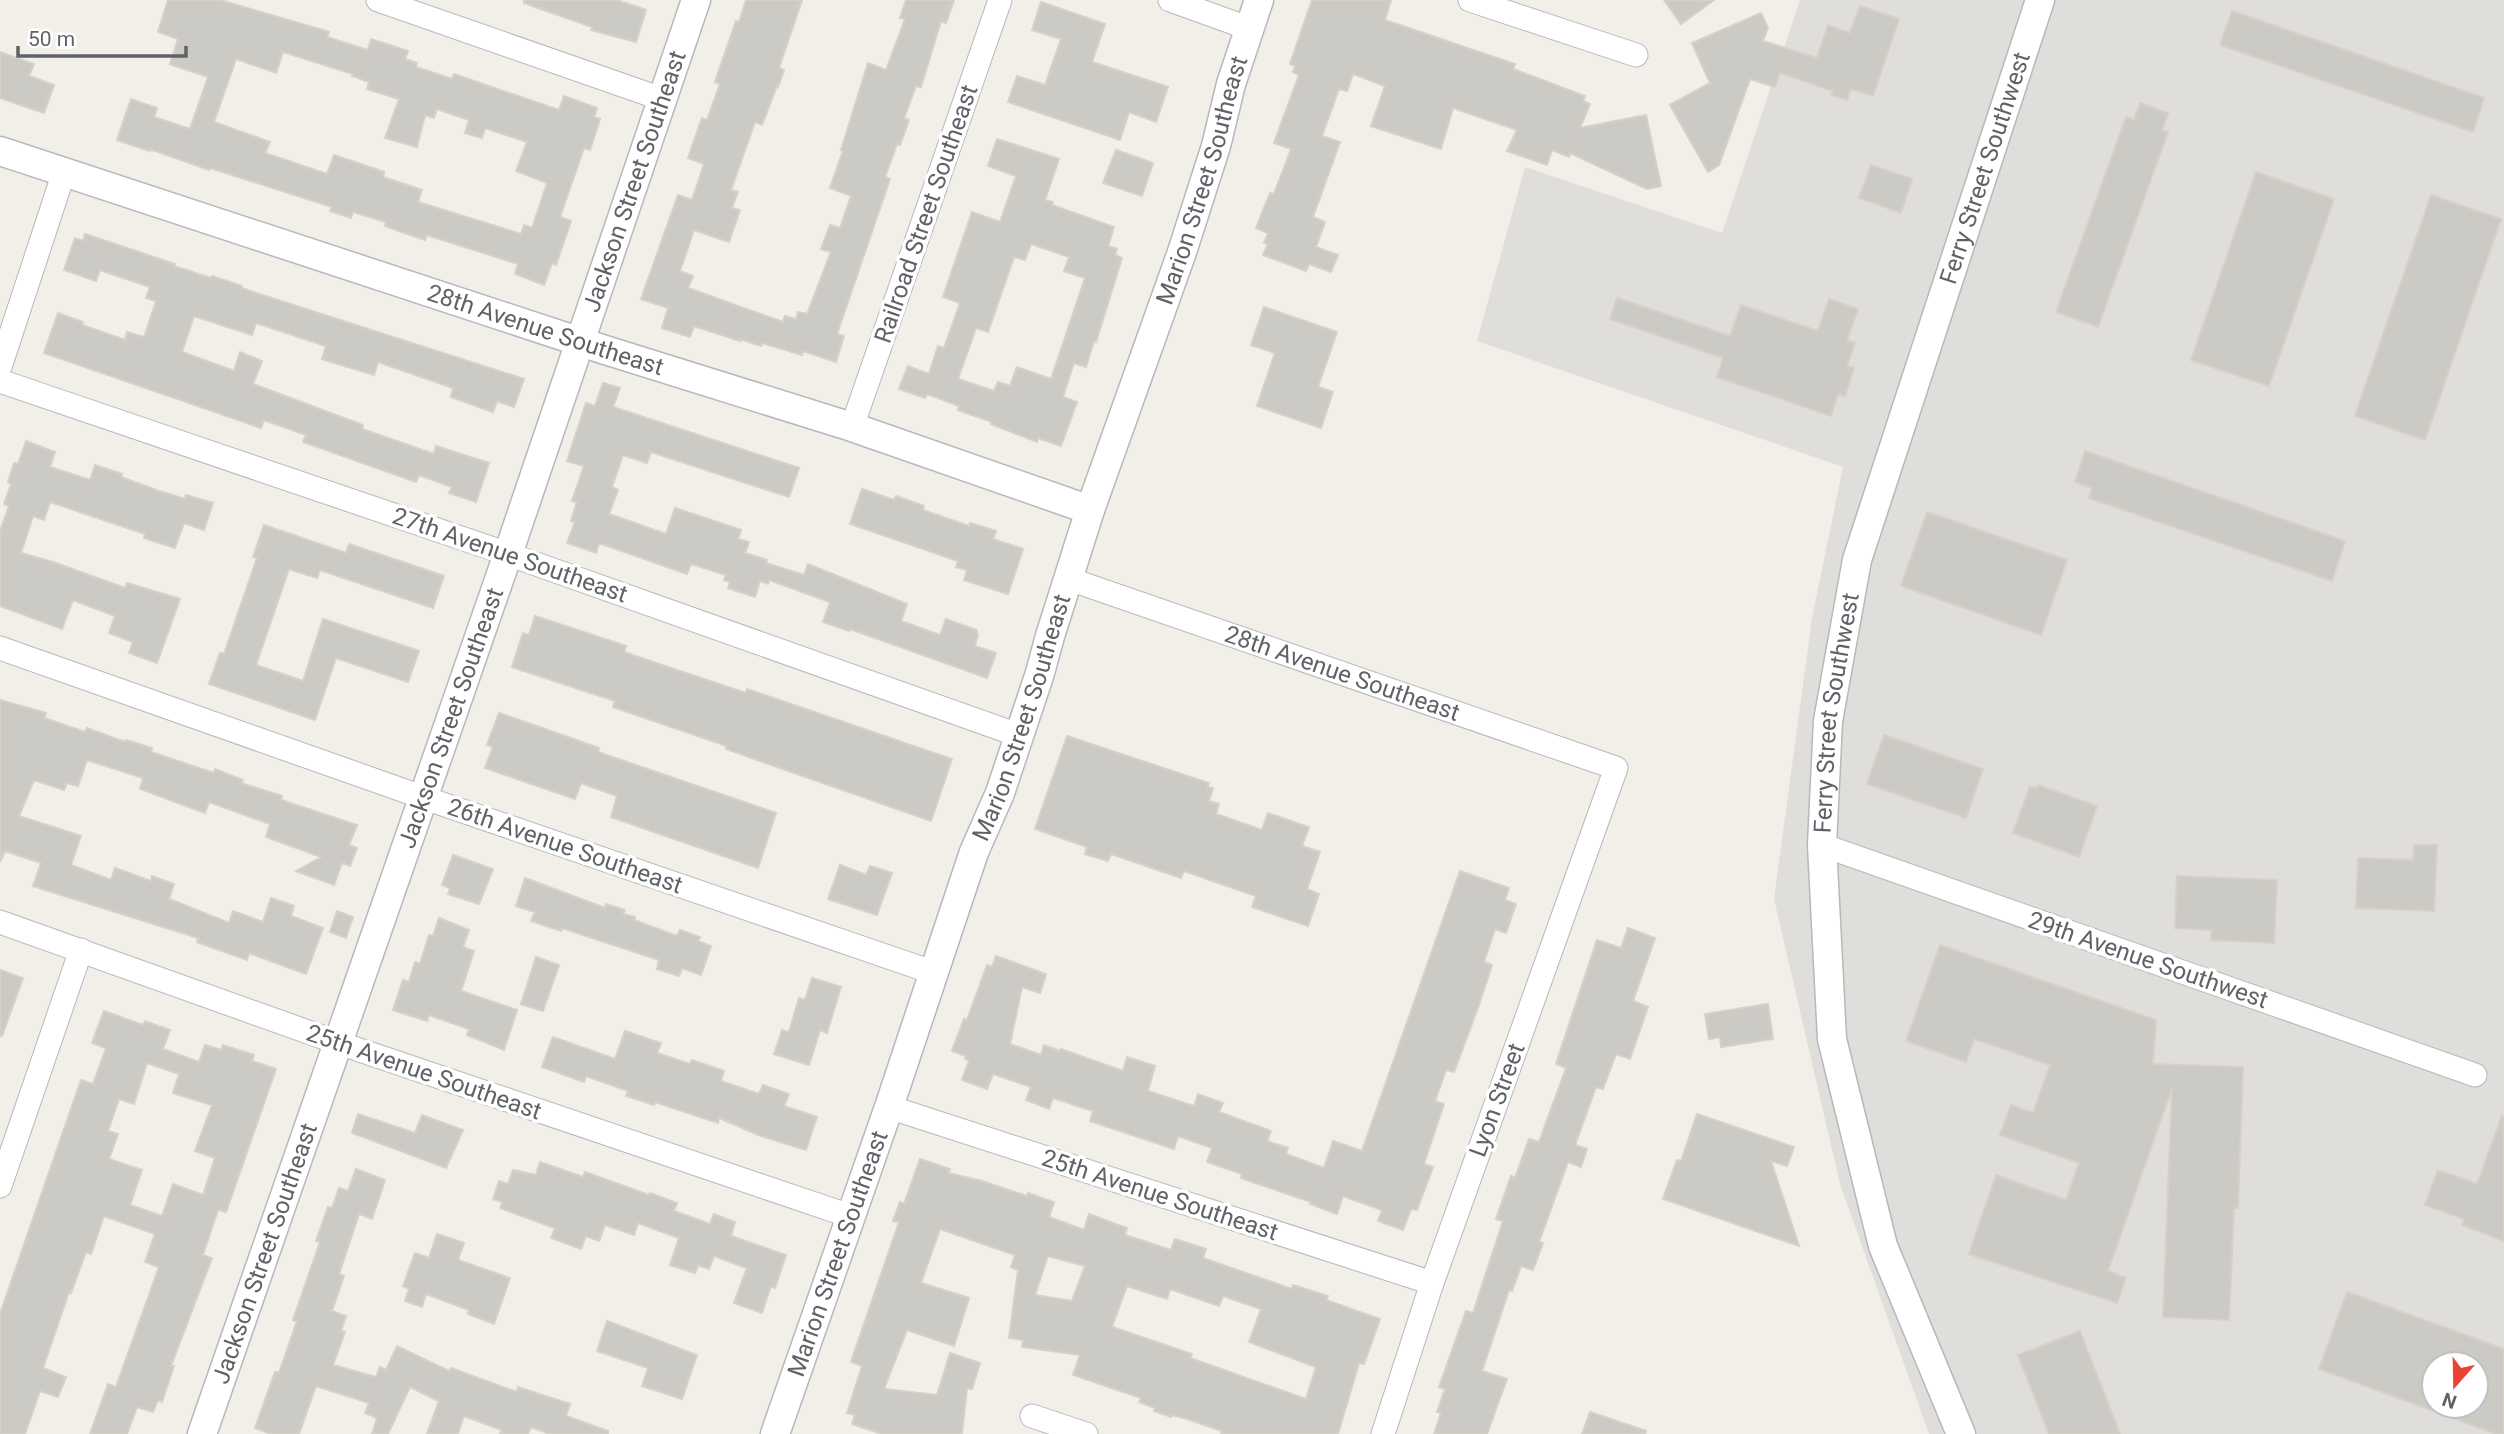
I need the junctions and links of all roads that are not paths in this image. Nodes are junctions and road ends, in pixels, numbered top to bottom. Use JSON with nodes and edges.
{"nodes":[{"id":1,"x":378,"y":0,"type":"edge"},
{"id":2,"x":696,"y":0,"type":"edge"},
{"id":3,"x":1000,"y":0,"type":"edge"},
{"id":4,"x":1170,"y":0,"type":"edge"},
{"id":5,"x":1259,"y":0,"type":"edge"},
{"id":6,"x":1471,"y":0,"type":"edge"},
{"id":7,"x":2040,"y":0,"type":"edge"},
{"id":8,"x":1248,"y":28,"type":"junction"},
{"id":9,"x":1636,"y":55,"type":"dead end"},
{"id":10,"x":662,"y":99,"type":"junction"},
{"id":11,"x":0,"y":151,"type":"edge"},
{"id":12,"x":64,"y":172,"type":"junction"},
{"id":13,"x":579,"y":341,"type":"junction"},
{"id":14,"x":0,"y":367,"type":"edge"},
{"id":15,"x":0,"y":381,"type":"edge"},
{"id":16,"x":852,"y":427,"type":"junction"},
{"id":17,"x":1090,"y":510,"type":"junction"},
{"id":18,"x":508,"y":554,"type":"junction"},
{"id":19,"x":1069,"y":579,"type":"junction"},
{"id":20,"x":0,"y":648,"type":"edge"},
{"id":21,"x":1018,"y":735,"type":"junction"},
{"id":22,"x":1616,"y":768,"type":"joint"},
{"id":23,"x":422,"y":797,"type":"junction"},
{"id":24,"x":1822,"y":845,"type":"junction"},
{"id":25,"x":0,"y":922,"type":"edge"},
{"id":26,"x":81,"y":950,"type":"junction"},
{"id":27,"x":932,"y":972,"type":"junction"},
{"id":28,"x":336,"y":1042,"type":"junction"},
{"id":29,"x":2475,"y":1075,"type":"dead end"},
{"id":30,"x":889,"y":1107,"type":"junction"},
{"id":31,"x":0,"y":1186,"type":"edge"},
{"id":32,"x":850,"y":1216,"type":"junction"},
{"id":33,"x":1432,"y":1283,"type":"junction"},
{"id":34,"x":1032,"y":1416,"type":"dead end"},
{"id":35,"x":202,"y":1434,"type":"edge"},
{"id":36,"x":775,"y":1434,"type":"edge"},
{"id":37,"x":1086,"y":1434,"type":"edge"},
{"id":38,"x":1383,"y":1434,"type":"edge"},
{"id":39,"x":1961,"y":1434,"type":"edge"}],
"edges":[{"from":1,"to":10,"type":"street"},
{"from":2,"to":10,"type":"street","name":"Jackson Street Southeast"},
{"from":3,"to":16,"type":"street","name":"Railroad Street Southeast"},
{"from":4,"to":8,"type":"street"},
{"from":5,"to":8,"type":"street","name":"Marion Street Southeast"},
{"from":6,"to":9,"type":"street"},
{"from":7,"to":24,"type":"street","name":"Ferry Street Southwest"},
{"from":8,"to":17,"type":"street","name":"Marion Street Southeast"},
{"from":10,"to":13,"type":"street","name":"Jackson Street Southeast"},
{"from":11,"to":12,"type":"street","name":"28th Avenue Southeast"},
{"from":12,"to":13,"type":"street","name":"28th Avenue Southeast"},
{"from":12,"to":14,"type":"street"},
{"from":13,"to":16,"type":"street","name":"28th Avenue Southeast"},
{"from":13,"to":18,"type":"street","name":"Jackson Street Southeast"},
{"from":15,"to":18,"type":"street","name":"27th Avenue Southeast"},
{"from":16,"to":17,"type":"street","name":"28th Avenue Southeast"},
{"from":17,"to":19,"type":"street","name":"Marion Street Southeast"},
{"from":18,"to":21,"type":"street","name":"27th Avenue Southeast"},
{"from":18,"to":23,"type":"street","name":"Jackson Street Southeast"},
{"from":19,"to":21,"type":"street","name":"Marion Street Southeast"},
{"from":19,"to":22,"type":"street","name":"28th Avenue Southeast"},
{"from":20,"to":23,"type":"street","name":"26th Avenue Southeast"},
{"from":21,"to":27,"type":"street","name":"Marion Street Southeast"},
{"from":22,"to":33,"type":"street","name":"Lyon Street"},
{"from":23,"to":27,"type":"street","name":"26th Avenue Southeast"},
{"from":23,"to":28,"type":"street","name":"Jackson Street Southeast"},
{"from":24,"to":29,"type":"street","name":"29th Avenue Southwest"},
{"from":24,"to":39,"type":"street","name":"Ferry Street Southwest"},
{"from":25,"to":26,"type":"street","name":"25th Avenue Southeast"},
{"from":26,"to":28,"type":"street","name":"25th Avenue Southeast"},
{"from":26,"to":31,"type":"street"},
{"from":27,"to":30,"type":"street","name":"Marion Street Southeast"},
{"from":28,"to":32,"type":"street","name":"25th Avenue Southeast"},
{"from":28,"to":35,"type":"street","name":"Jackson Street Southeast"},
{"from":30,"to":32,"type":"street","name":"Marion Street Southeast"},
{"from":30,"to":33,"type":"street","name":"25th Avenue Southeast"},
{"from":32,"to":36,"type":"street","name":"Marion Street Southeast"},
{"from":33,"to":38,"type":"street","name":"Lyon Street"},
{"from":34,"to":37,"type":"street"}]}
